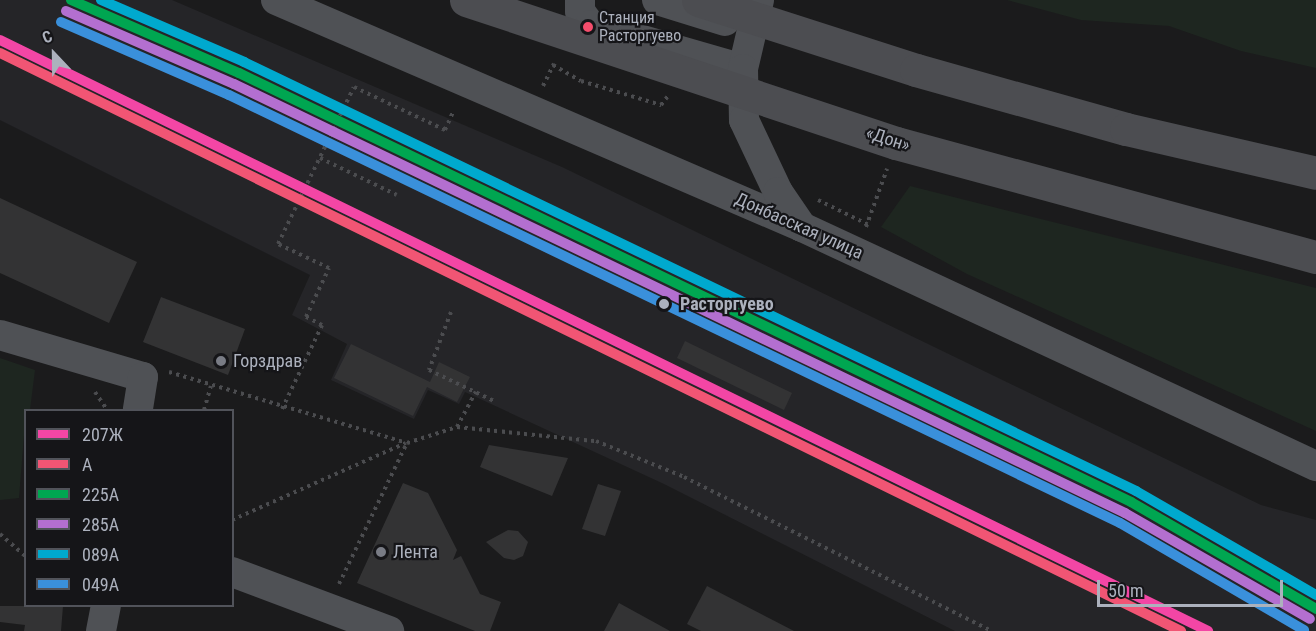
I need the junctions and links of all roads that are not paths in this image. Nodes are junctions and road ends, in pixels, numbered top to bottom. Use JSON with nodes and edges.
{"nodes":[{"id":1,"x":276,"y":0,"type":"edge"},
{"id":2,"x":466,"y":0,"type":"edge"},
{"id":3,"x":580,"y":0,"type":"edge"},
{"id":4,"x":657,"y":0,"type":"edge"},
{"id":5,"x":698,"y":0,"type":"edge"},
{"id":6,"x":759,"y":0,"type":"edge"},
{"id":7,"x":750,"y":30,"type":"junction"},
{"id":8,"x":743,"y":69,"type":"junction"},
{"id":9,"x":1316,"y":173,"type":"edge"},
{"id":10,"x":802,"y":227,"type":"junction"},
{"id":11,"x":1316,"y":257,"type":"edge"},
{"id":12,"x":0,"y":335,"type":"edge"},
{"id":13,"x":138,"y":409,"type":"edge"},
{"id":14,"x":1316,"y":466,"type":"edge"},
{"id":15,"x":234,"y":573,"type":"edge"},
{"id":16,"x":106,"y":607,"type":"edge"},
{"id":17,"x":101,"y":631,"type":"edge"},
{"id":18,"x":390,"y":631,"type":"edge"}],
"edges":[{"from":1,"to":10,"type":"street","name":"Донбасская улица"},
{"from":2,"to":11,"type":"highway","name":"«Дон»"},
{"from":3,"to":8,"type":"street"},
{"from":4,"to":7,"type":"street"},
{"from":5,"to":9,"type":"highway"},
{"from":6,"to":7,"type":"street"},
{"from":7,"to":8,"type":"street"},
{"from":8,"to":10,"type":"street"},
{"from":10,"to":14,"type":"street","name":"Донбасская улица"},
{"from":12,"to":13,"type":"street"},
{"from":15,"to":18,"type":"street"},
{"from":16,"to":17,"type":"street"}]}
